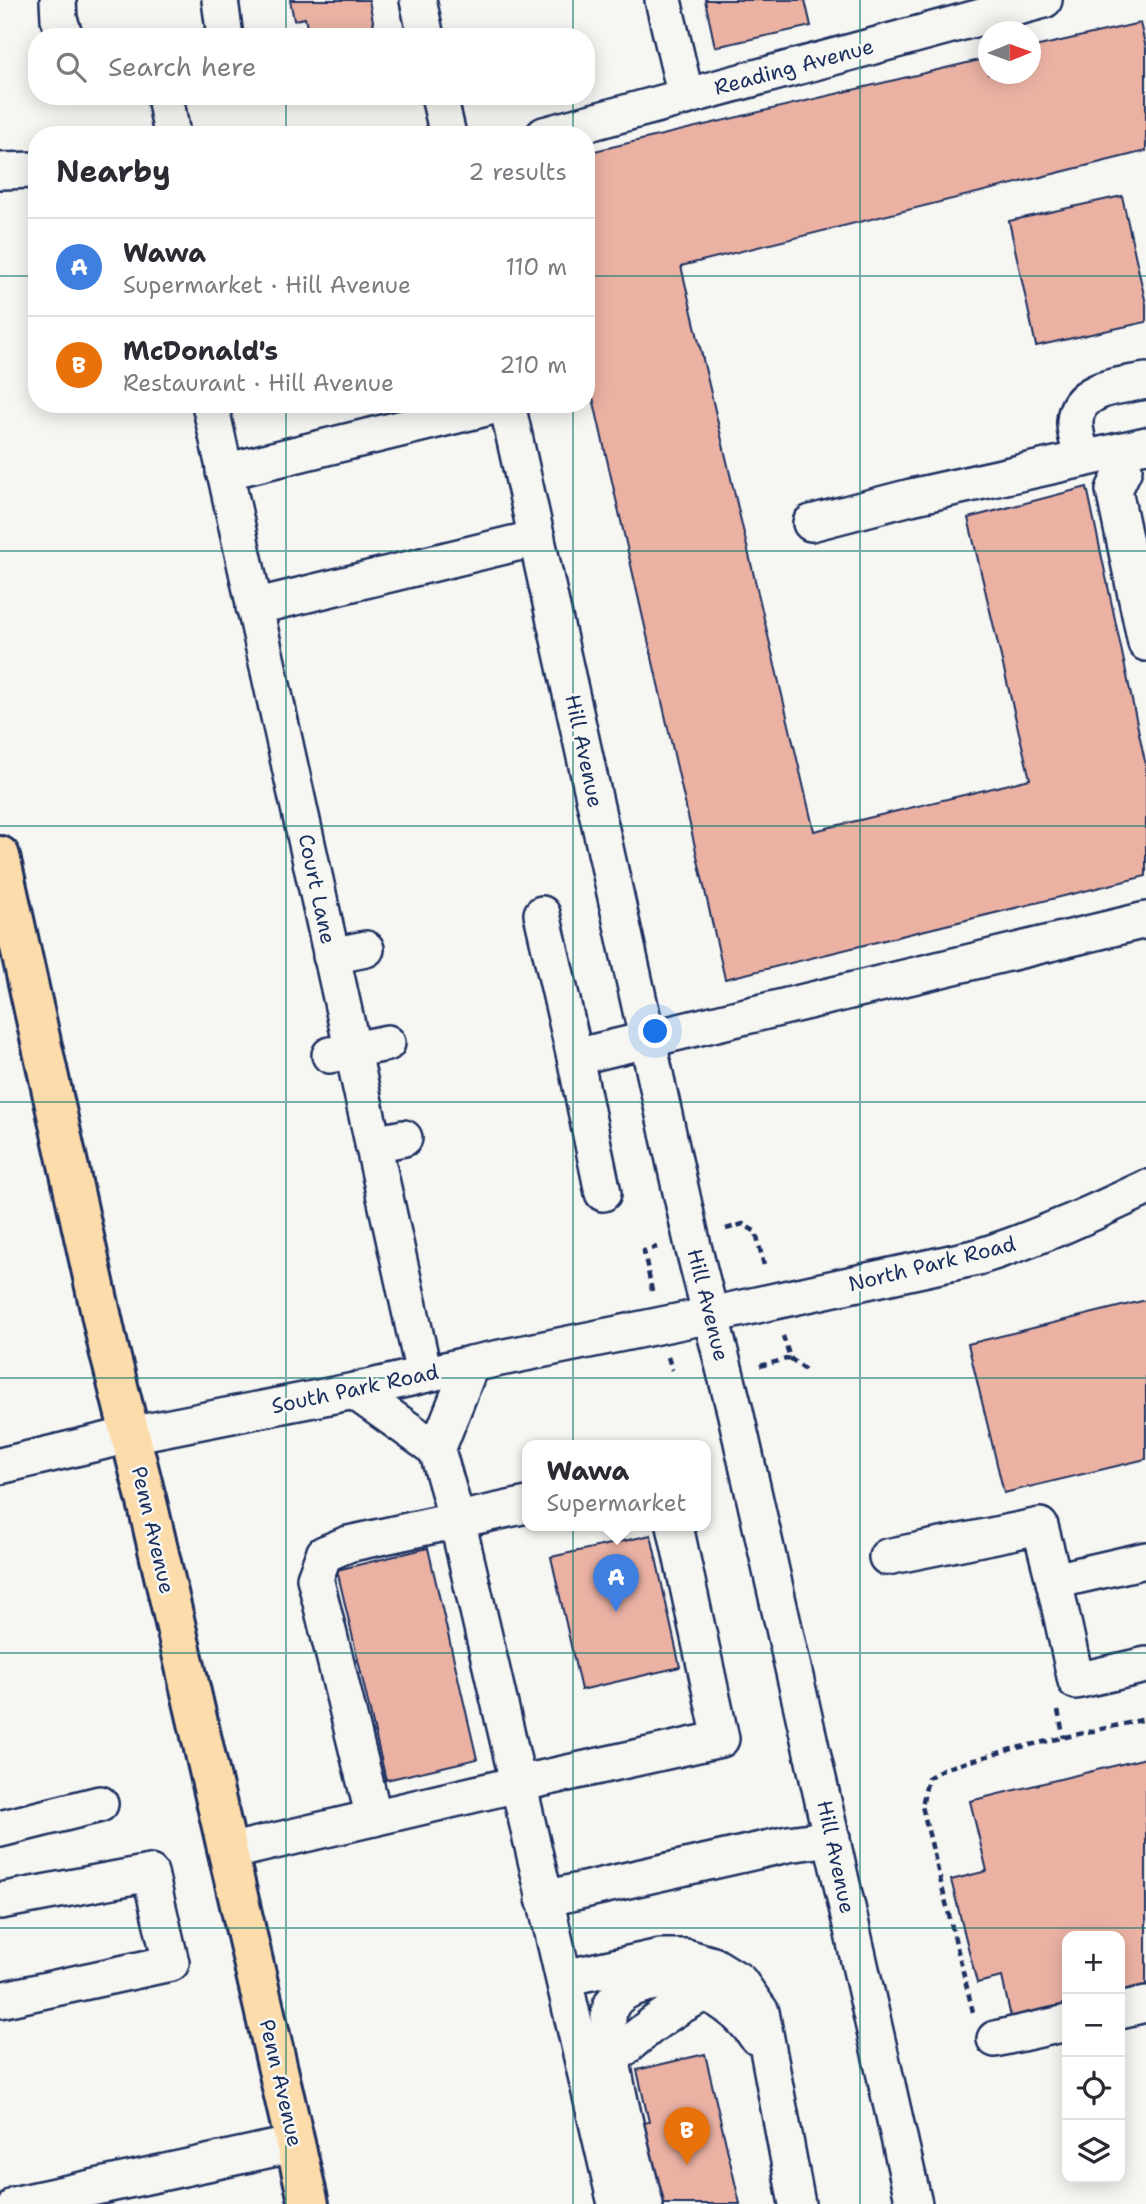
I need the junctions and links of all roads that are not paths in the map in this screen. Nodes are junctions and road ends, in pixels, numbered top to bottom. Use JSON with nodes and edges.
{"nodes":[{"id":1,"x":58,"y":0,"type":"edge"},
{"id":2,"x":220,"y":0,"type":"edge"},
{"id":3,"x":418,"y":0,"type":"edge"},
{"id":4,"x":663,"y":0,"type":"edge"},
{"id":5,"x":1044,"y":0,"type":"edge"},
{"id":6,"x":62,"y":28,"type":"edge"},
{"id":7,"x":224,"y":28,"type":"edge"},
{"id":8,"x":424,"y":28,"type":"edge"},
{"id":9,"x":686,"y":97,"type":"junction"},
{"id":10,"x":167,"y":105,"type":"edge"},
{"id":11,"x":441,"y":105,"type":"edge"},
{"id":12,"x":170,"y":126,"type":"edge"},
{"id":13,"x":446,"y":126,"type":"edge"},
{"id":14,"x":578,"y":126,"type":"edge"},
{"id":15,"x":28,"y":170,"type":"edge"},
{"id":16,"x":0,"y":171,"type":"edge"},
{"id":17,"x":1146,"y":381,"type":"edge"},
{"id":18,"x":212,"y":413,"type":"edge"},
{"id":19,"x":468,"y":413,"type":"edge"},
{"id":20,"x":507,"y":413,"type":"edge"},
{"id":21,"x":1083,"y":459,"type":"junction"},
{"id":22,"x":1134,"y":462,"type":"edge"},
{"id":23,"x":225,"y":472,"type":"junction"},
{"id":24,"x":811,"y":523,"type":"dead end"},
{"id":25,"x":537,"y":538,"type":"junction"},
{"id":26,"x":254,"y":607,"type":"junction"},
{"id":27,"x":1146,"y":643,"type":"edge"},
{"id":28,"x":0,"y":856,"type":"edge"},
{"id":29,"x":542,"y":914,"type":"dead end"},
{"id":30,"x":1146,"y":920,"type":"edge"},
{"id":31,"x":366,"y":949,"type":"dead end"},
{"id":32,"x":331,"y":956,"type":"junction"},
{"id":33,"x":648,"y":1041,"type":"junction"},
{"id":34,"x":387,"y":1043,"type":"dead end"},
{"id":35,"x":341,"y":1053,"type":"junction"},
{"id":36,"x":575,"y":1057,"type":"junction"},
{"id":37,"x":1146,"y":1188,"type":"edge"},
{"id":38,"x":603,"y":1193,"type":"dead end"},
{"id":39,"x":711,"y":1315,"type":"junction"},
{"id":40,"x":471,"y":1364,"type":"junction"},
{"id":41,"x":424,"y":1374,"type":"junction"},
{"id":42,"x":354,"y":1391,"type":"junction"},
{"id":43,"x":130,"y":1435,"type":"junction"},
{"id":44,"x":437,"y":1450,"type":"junction"},
{"id":45,"x":0,"y":1466,"type":"edge"},
{"id":46,"x":522,"y":1505,"type":"edge"},
{"id":47,"x":457,"y":1520,"type":"junction"},
{"id":48,"x":676,"y":1531,"type":"edge"},
{"id":49,"x":887,"y":1557,"type":"dead end"},
{"id":50,"x":1146,"y":1560,"type":"edge"},
{"id":51,"x":1054,"y":1581,"type":"junction"},
{"id":52,"x":1146,"y":1665,"type":"edge"},
{"id":53,"x":519,"y":1784,"type":"junction"},
{"id":54,"x":100,"y":1804,"type":"dead end"},
{"id":55,"x":374,"y":1818,"type":"junction"},
{"id":56,"x":0,"y":1829,"type":"edge"},
{"id":57,"x":832,"y":1838,"type":"junction"},
{"id":58,"x":228,"y":1852,"type":"junction"},
{"id":59,"x":544,"y":1899,"type":"junction"},
{"id":60,"x":0,"y":1901,"type":"edge"},
{"id":61,"x":564,"y":1978,"type":"junction"},
{"id":62,"x":0,"y":2000,"type":"edge"},
{"id":63,"x":1146,"y":2004,"type":"edge"},
{"id":64,"x":1125,"y":2009,"type":"edge"},
{"id":65,"x":1062,"y":2024,"type":"edge"},
{"id":66,"x":995,"y":2039,"type":"road end"},
{"id":67,"x":769,"y":2054,"type":"junction"},
{"id":68,"x":295,"y":2144,"type":"junction"},
{"id":69,"x":17,"y":2204,"type":"edge"},
{"id":70,"x":309,"y":2204,"type":"edge"},
{"id":71,"x":616,"y":2204,"type":"edge"},
{"id":72,"x":645,"y":2204,"type":"edge"},
{"id":73,"x":797,"y":2204,"type":"edge"},
{"id":74,"x":914,"y":2204,"type":"edge"}],
"edges":[{"from":1,"to":6,"type":"street"},
{"from":2,"to":7,"type":"street"},
{"from":3,"to":8,"type":"street"},
{"from":4,"to":9,"type":"street"},
{"from":5,"to":9,"type":"street","name":"Reading Avenue"},
{"from":9,"to":14,"type":"street","name":"Reading Avenue"},
{"from":10,"to":12,"type":"street"},
{"from":11,"to":13,"type":"street"},
{"from":15,"to":16,"type":"street"},
{"from":17,"to":21,"type":"street"},
{"from":18,"to":23,"type":"street","name":"Court Lane"},
{"from":19,"to":23,"type":"street"},
{"from":20,"to":25,"type":"street","name":"Hill Avenue"},
{"from":21,"to":22,"type":"street"},
{"from":21,"to":24,"type":"street"},
{"from":22,"to":27,"type":"street"},
{"from":23,"to":26,"type":"street","name":"Court Lane"},
{"from":25,"to":26,"type":"street"},
{"from":25,"to":33,"type":"street","name":"Hill Avenue"},
{"from":26,"to":32,"type":"street","name":"Court Lane"},
{"from":28,"to":43,"type":"main road","name":"Penn Avenue"},
{"from":29,"to":36,"type":"street"},
{"from":30,"to":33,"type":"street"},
{"from":31,"to":32,"type":"street"},
{"from":32,"to":35,"type":"street","name":"Court Lane"},
{"from":33,"to":36,"type":"street"},
{"from":33,"to":39,"type":"street","name":"Hill Avenue"},
{"from":34,"to":35,"type":"street"},
{"from":35,"to":41,"type":"street","name":"Court Lane"},
{"from":36,"to":38,"type":"street"},
{"from":37,"to":39,"type":"street","name":"North Park Road"},
{"from":39,"to":40,"type":"street","name":"South Park Road"},
{"from":39,"to":57,"type":"street","name":"Hill Avenue"},
{"from":40,"to":41,"type":"street","name":"South Park Road"},
{"from":40,"to":44,"type":"street"},
{"from":41,"to":42,"type":"street","name":"South Park Road"},
{"from":42,"to":43,"type":"street","name":"South Park Road"},
{"from":42,"to":44,"type":"street"},
{"from":43,"to":45,"type":"street","name":"South Park Road"},
{"from":43,"to":58,"type":"main road","name":"Penn Avenue"},
{"from":44,"to":47,"type":"street"},
{"from":46,"to":47,"type":"street"},
{"from":47,"to":53,"type":"street"},
{"from":47,"to":55,"type":"street"},
{"from":48,"to":53,"type":"street"},
{"from":49,"to":51,"type":"street"},
{"from":50,"to":51,"type":"street"},
{"from":51,"to":52,"type":"street"},
{"from":53,"to":55,"type":"street"},
{"from":53,"to":59,"type":"street"},
{"from":54,"to":56,"type":"street"},
{"from":55,"to":58,"type":"street"},
{"from":57,"to":59,"type":"street"},
{"from":57,"to":74,"type":"street","name":"Hill Avenue"},
{"from":58,"to":68,"type":"main road","name":"Penn Avenue"},
{"from":59,"to":61,"type":"street"},
{"from":60,"to":62,"type":"street"},
{"from":61,"to":67,"type":"street"},
{"from":61,"to":71,"type":"street"},
{"from":63,"to":64,"type":"street"},
{"from":65,"to":66,"type":"street"},
{"from":67,"to":72,"type":"street"},
{"from":67,"to":73,"type":"street"},
{"from":68,"to":69,"type":"street"},
{"from":68,"to":70,"type":"main road","name":"Penn Avenue"}]}
